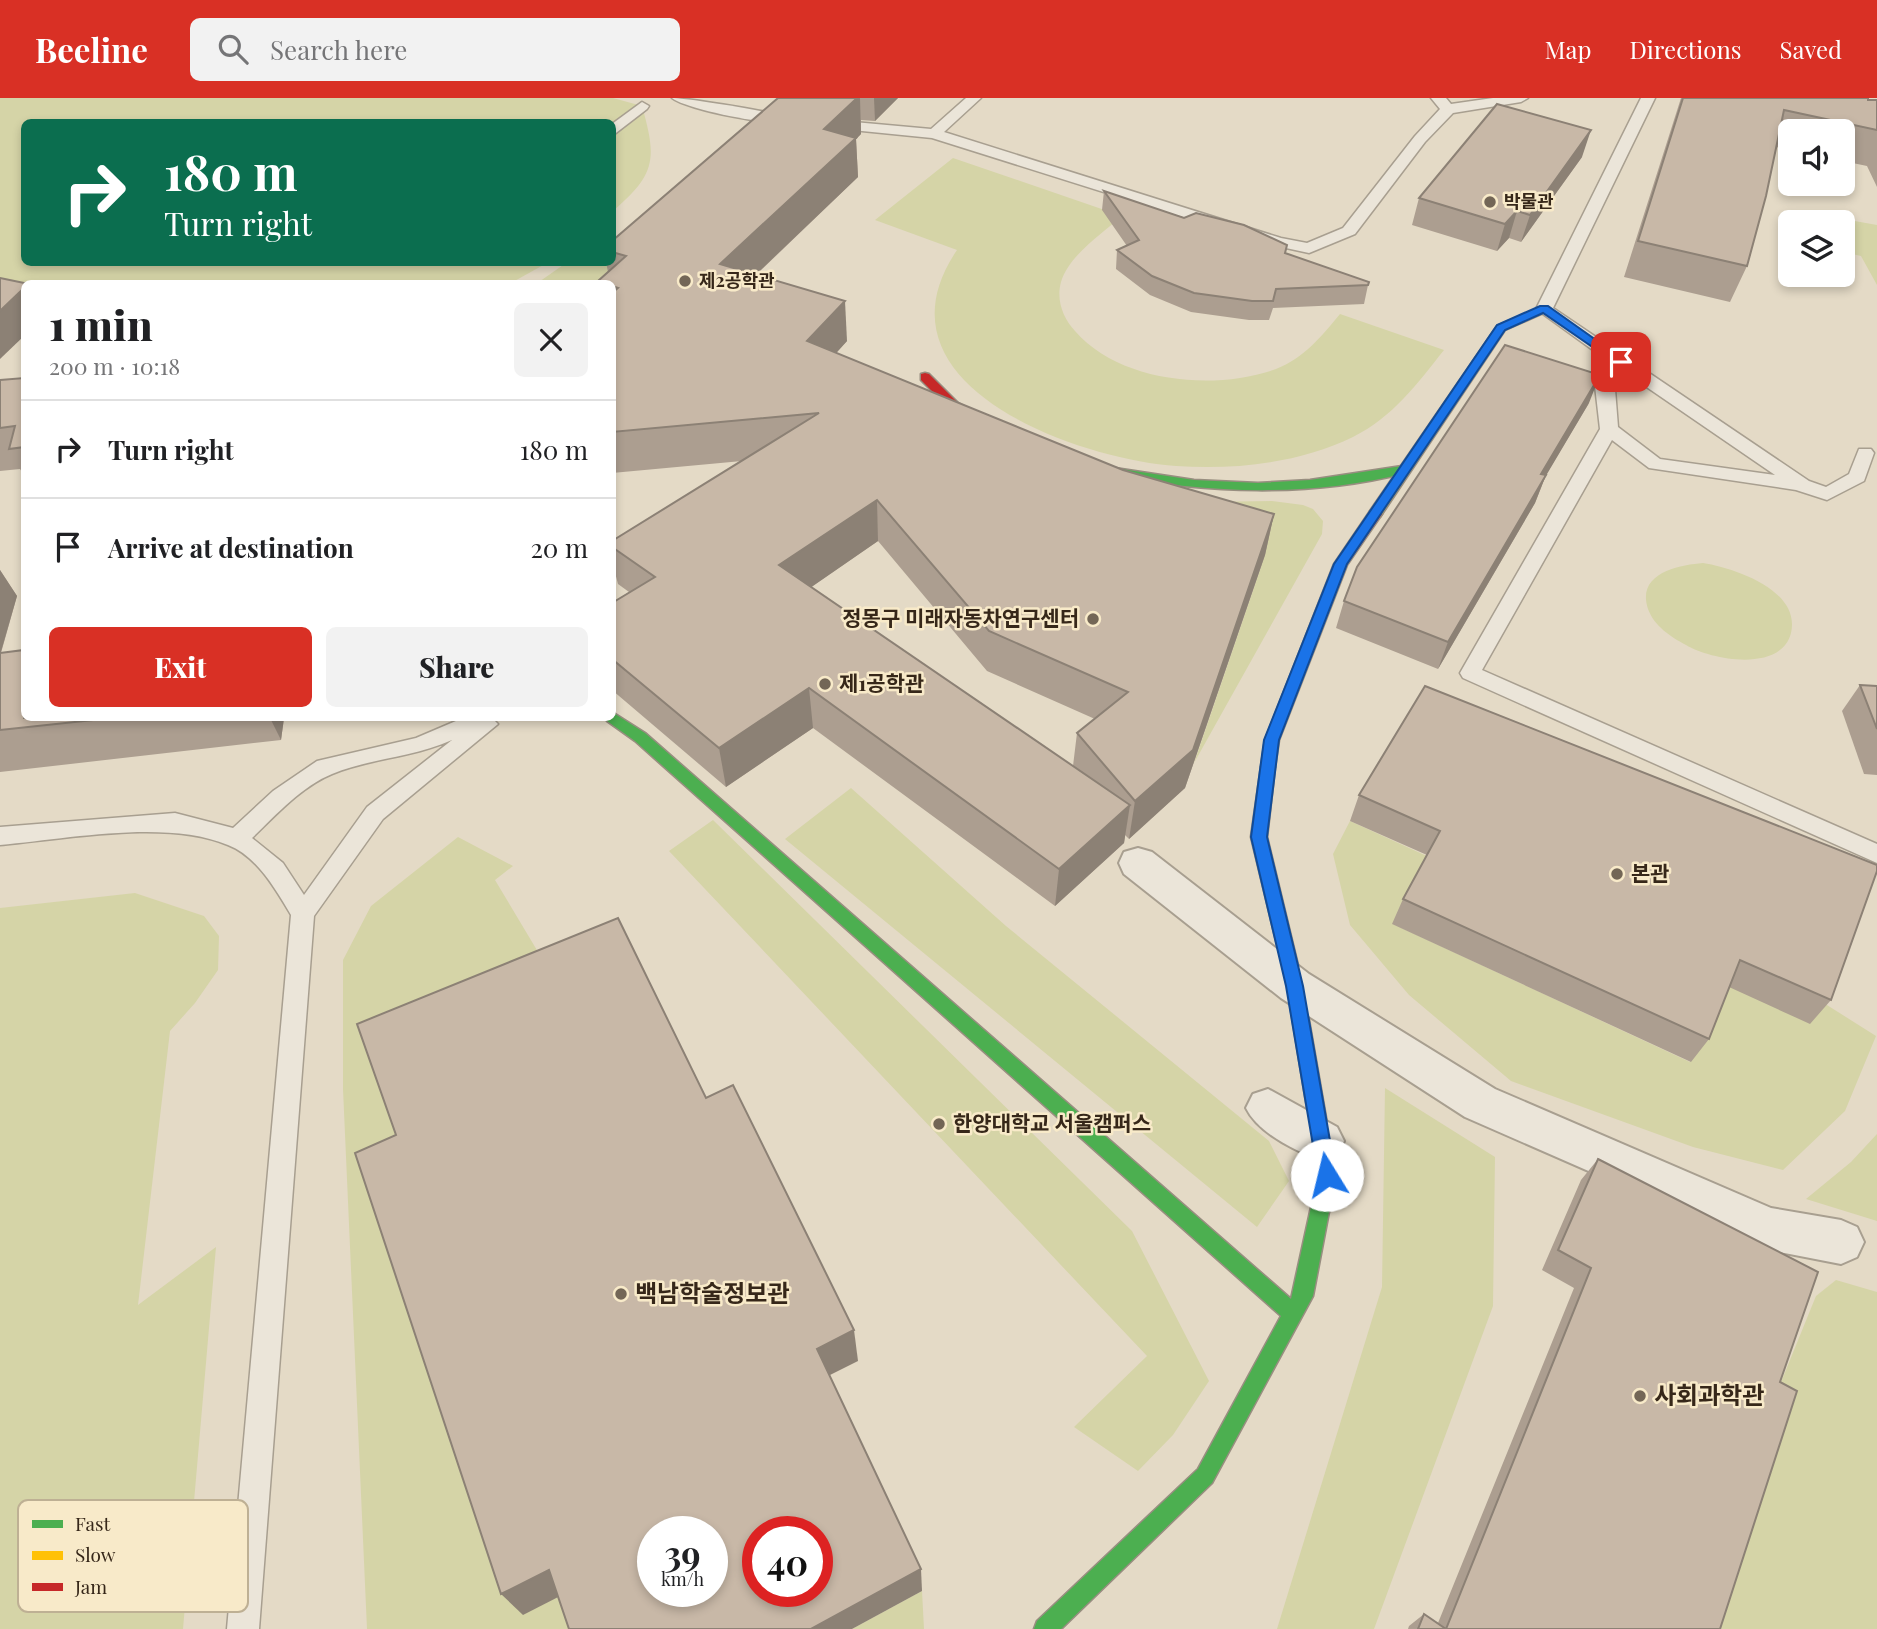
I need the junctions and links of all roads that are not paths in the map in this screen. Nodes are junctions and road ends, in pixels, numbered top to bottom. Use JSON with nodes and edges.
{"nodes":[{"id":1,"x":679,"y":98,"type":"edge"},
{"id":2,"x":974,"y":98,"type":"edge"},
{"id":3,"x":1521,"y":98,"type":"edge"},
{"id":4,"x":1648,"y":98,"type":"edge"},
{"id":5,"x":1443,"y":104,"type":"edge"},
{"id":6,"x":642,"y":106,"type":"dead end"},
{"id":7,"x":752,"y":116,"type":"junction"},
{"id":8,"x":616,"y":129,"type":"edge"},
{"id":9,"x":740,"y":132,"type":"edge"},
{"id":10,"x":934,"y":134,"type":"junction"},
{"id":11,"x":1544,"y":309,"type":"junction"},
{"id":12,"x":1606,"y":351,"type":"junction"},
{"id":13,"x":925,"y":377,"type":"dead end"},
{"id":14,"x":1609,"y":429,"type":"junction"},
{"id":15,"x":1003,"y":433,"type":"edge"},
{"id":16,"x":1865,"y":453,"type":"dead end"},
{"id":17,"x":1092,"y":467,"type":"edge"},
{"id":18,"x":1402,"y":470,"type":"junction"},
{"id":19,"x":1802,"y":485,"type":"junction"},
{"id":20,"x":616,"y":720,"type":"edge"},
{"id":21,"x":475,"y":721,"type":"edge"},
{"id":22,"x":491,"y":721,"type":"edge"},
{"id":23,"x":0,"y":836,"type":"edge"},
{"id":24,"x":237,"y":838,"type":"junction"},
{"id":25,"x":1877,"y":854,"type":"edge"},
{"id":26,"x":1138,"y":863,"type":"dead end"},
{"id":27,"x":303,"y":914,"type":"junction"},
{"id":28,"x":1295,"y":986,"type":"junction"},
{"id":29,"x":1268,"y":1108,"type":"dead end"},
{"id":30,"x":1322,"y":1141,"type":"junction"},
{"id":31,"x":1841,"y":1242,"type":"dead end"},
{"id":32,"x":1293,"y":1314,"type":"junction"},
{"id":33,"x":248,"y":1569,"type":"edge"},
{"id":34,"x":1045,"y":1629,"type":"edge"}],
"edges":[{"from":1,"to":7,"type":"lane"},
{"from":2,"to":10,"type":"lane"},
{"from":3,"to":5,"type":"lane"},
{"from":4,"to":11,"type":"lane"},
{"from":5,"to":10,"type":"lane"},
{"from":6,"to":8,"type":"lane"},
{"from":7,"to":9,"type":"lane"},
{"from":7,"to":10,"type":"lane"},
{"from":11,"to":12,"type":"lane"},
{"from":11,"to":18,"type":"street"},
{"from":12,"to":14,"type":"lane"},
{"from":12,"to":19,"type":"lane"},
{"from":13,"to":15,"type":"street"},
{"from":14,"to":19,"type":"lane"},
{"from":14,"to":25,"type":"lane"},
{"from":16,"to":19,"type":"lane"},
{"from":17,"to":18,"type":"street"},
{"from":18,"to":28,"type":"street"},
{"from":20,"to":32,"type":"street"},
{"from":21,"to":24,"type":"lane"},
{"from":22,"to":27,"type":"lane"},
{"from":23,"to":24,"type":"lane"},
{"from":24,"to":27,"type":"lane"},
{"from":26,"to":28,"type":"street"},
{"from":27,"to":33,"type":"lane"},
{"from":28,"to":30,"type":"street"},
{"from":28,"to":31,"type":"street"},
{"from":29,"to":30,"type":"street"},
{"from":30,"to":32,"type":"street"},
{"from":32,"to":34,"type":"street"}]}
